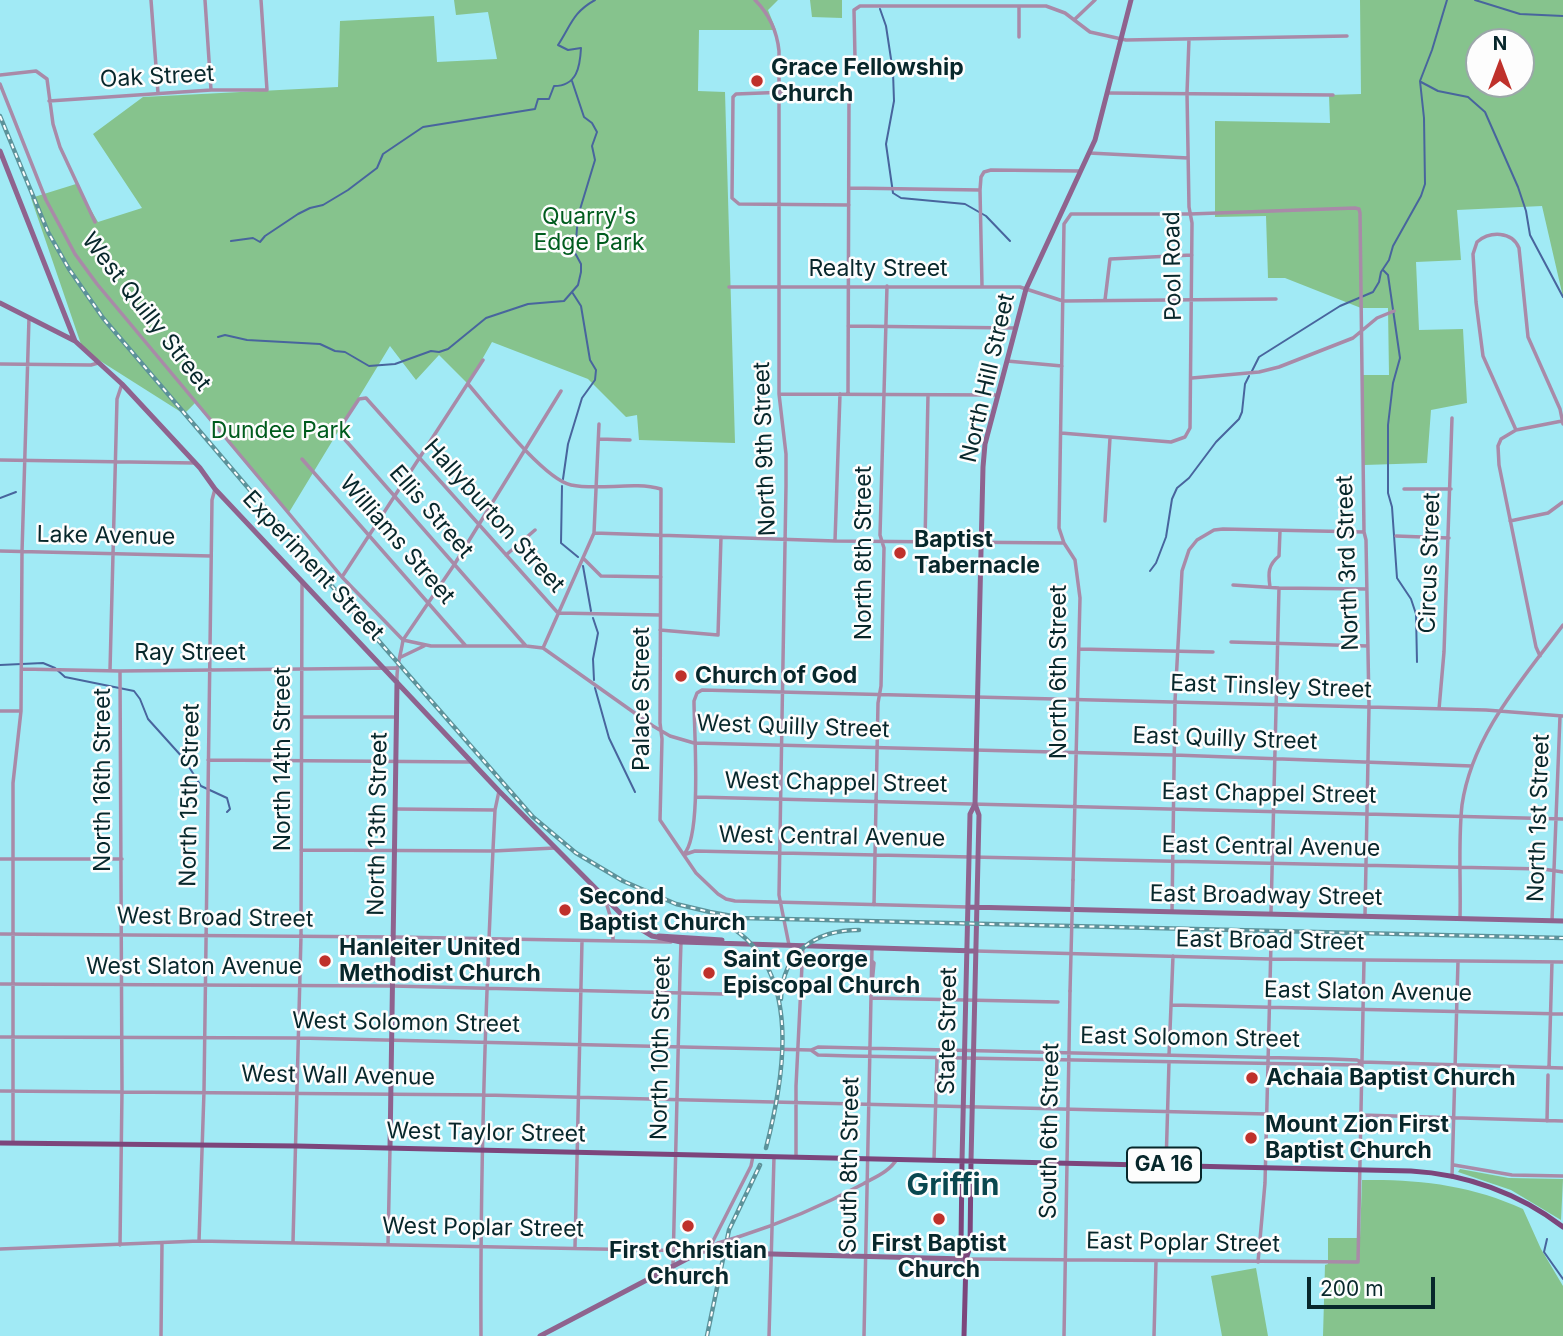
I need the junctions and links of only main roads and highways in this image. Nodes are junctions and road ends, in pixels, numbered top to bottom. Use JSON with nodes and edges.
{"nodes":[{"id":1,"x":1131,"y":0,"type":"edge"},
{"id":2,"x":0,"y":151,"type":"edge"},
{"id":3,"x":0,"y":303,"type":"edge"},
{"id":4,"x":75,"y":341,"type":"junction"},
{"id":5,"x":397,"y":681,"type":"junction"},
{"id":6,"x":975,"y":804,"type":"junction"},
{"id":7,"x":968,"y":907,"type":"junction"},
{"id":8,"x":978,"y":908,"type":"junction"},
{"id":9,"x":1563,"y":921,"type":"edge"},
{"id":10,"x":652,"y":936,"type":"junction"},
{"id":11,"x":681,"y":942,"type":"joint"},
{"id":12,"x":746,"y":944,"type":"junction"},
{"id":13,"x":967,"y":950,"type":"junction"},
{"id":14,"x":976,"y":951,"type":"junction"},
{"id":15,"x":0,"y":1143,"type":"edge"},
{"id":16,"x":390,"y":1148,"type":"junction"},
{"id":17,"x":962,"y":1161,"type":"junction"},
{"id":18,"x":971,"y":1161,"type":"junction"},
{"id":19,"x":1562,"y":1224,"type":"edge"},
{"id":20,"x":966,"y":1259,"type":"junction"},
{"id":21,"x":540,"y":1336,"type":"edge"},
{"id":22,"x":964,"y":1336,"type":"edge"}],
"edges":[{"from":1,"to":6,"type":"main road","name":"North Hill Street"},
{"from":2,"to":4,"type":"main road","name":"Experiment Street"},
{"from":3,"to":4,"type":"main road"},
{"from":4,"to":5,"type":"main road","name":"Experiment Street"},
{"from":5,"to":10,"type":"main road","name":"Experiment Street"},
{"from":5,"to":16,"type":"main road","name":"North 13th Street"},
{"from":6,"to":7,"type":"main road","name":"State Street"},
{"from":6,"to":8,"type":"main road","name":"North Hill Street"},
{"from":7,"to":8,"type":"main road","name":"East Broadway Street"},
{"from":7,"to":13,"type":"main road","name":"State Street"},
{"from":8,"to":9,"type":"main road","name":"East Broadway Street"},
{"from":8,"to":14,"type":"main road","name":"North Hill Street"},
{"from":10,"to":11,"type":"main road","name":"Experiment Street"},
{"from":10,"to":12,"type":"main road"},
{"from":11,"to":12,"type":"main road","name":"West Broad Street"},
{"from":12,"to":13,"type":"main road","name":"West Broad Street"},
{"from":13,"to":14,"type":"main road","name":"West Broad Street"},
{"from":13,"to":17,"type":"main road","name":"State Street"},
{"from":14,"to":18,"type":"main road","name":"North Hill Street"},
{"from":15,"to":16,"type":"main road","name":"West Taylor Street"},
{"from":16,"to":17,"type":"main road","name":"West Taylor Street"},
{"from":17,"to":18,"type":"main road","name":"West Taylor Street"},
{"from":17,"to":20,"type":"main road","name":"State Street"},
{"from":18,"to":19,"type":"main road","number":"GA 16"},
{"from":18,"to":20,"type":"main road"},
{"from":20,"to":21,"type":"main road","name":"West Poplar Street","bridge":true},
{"from":20,"to":22,"type":"main road"}]}
